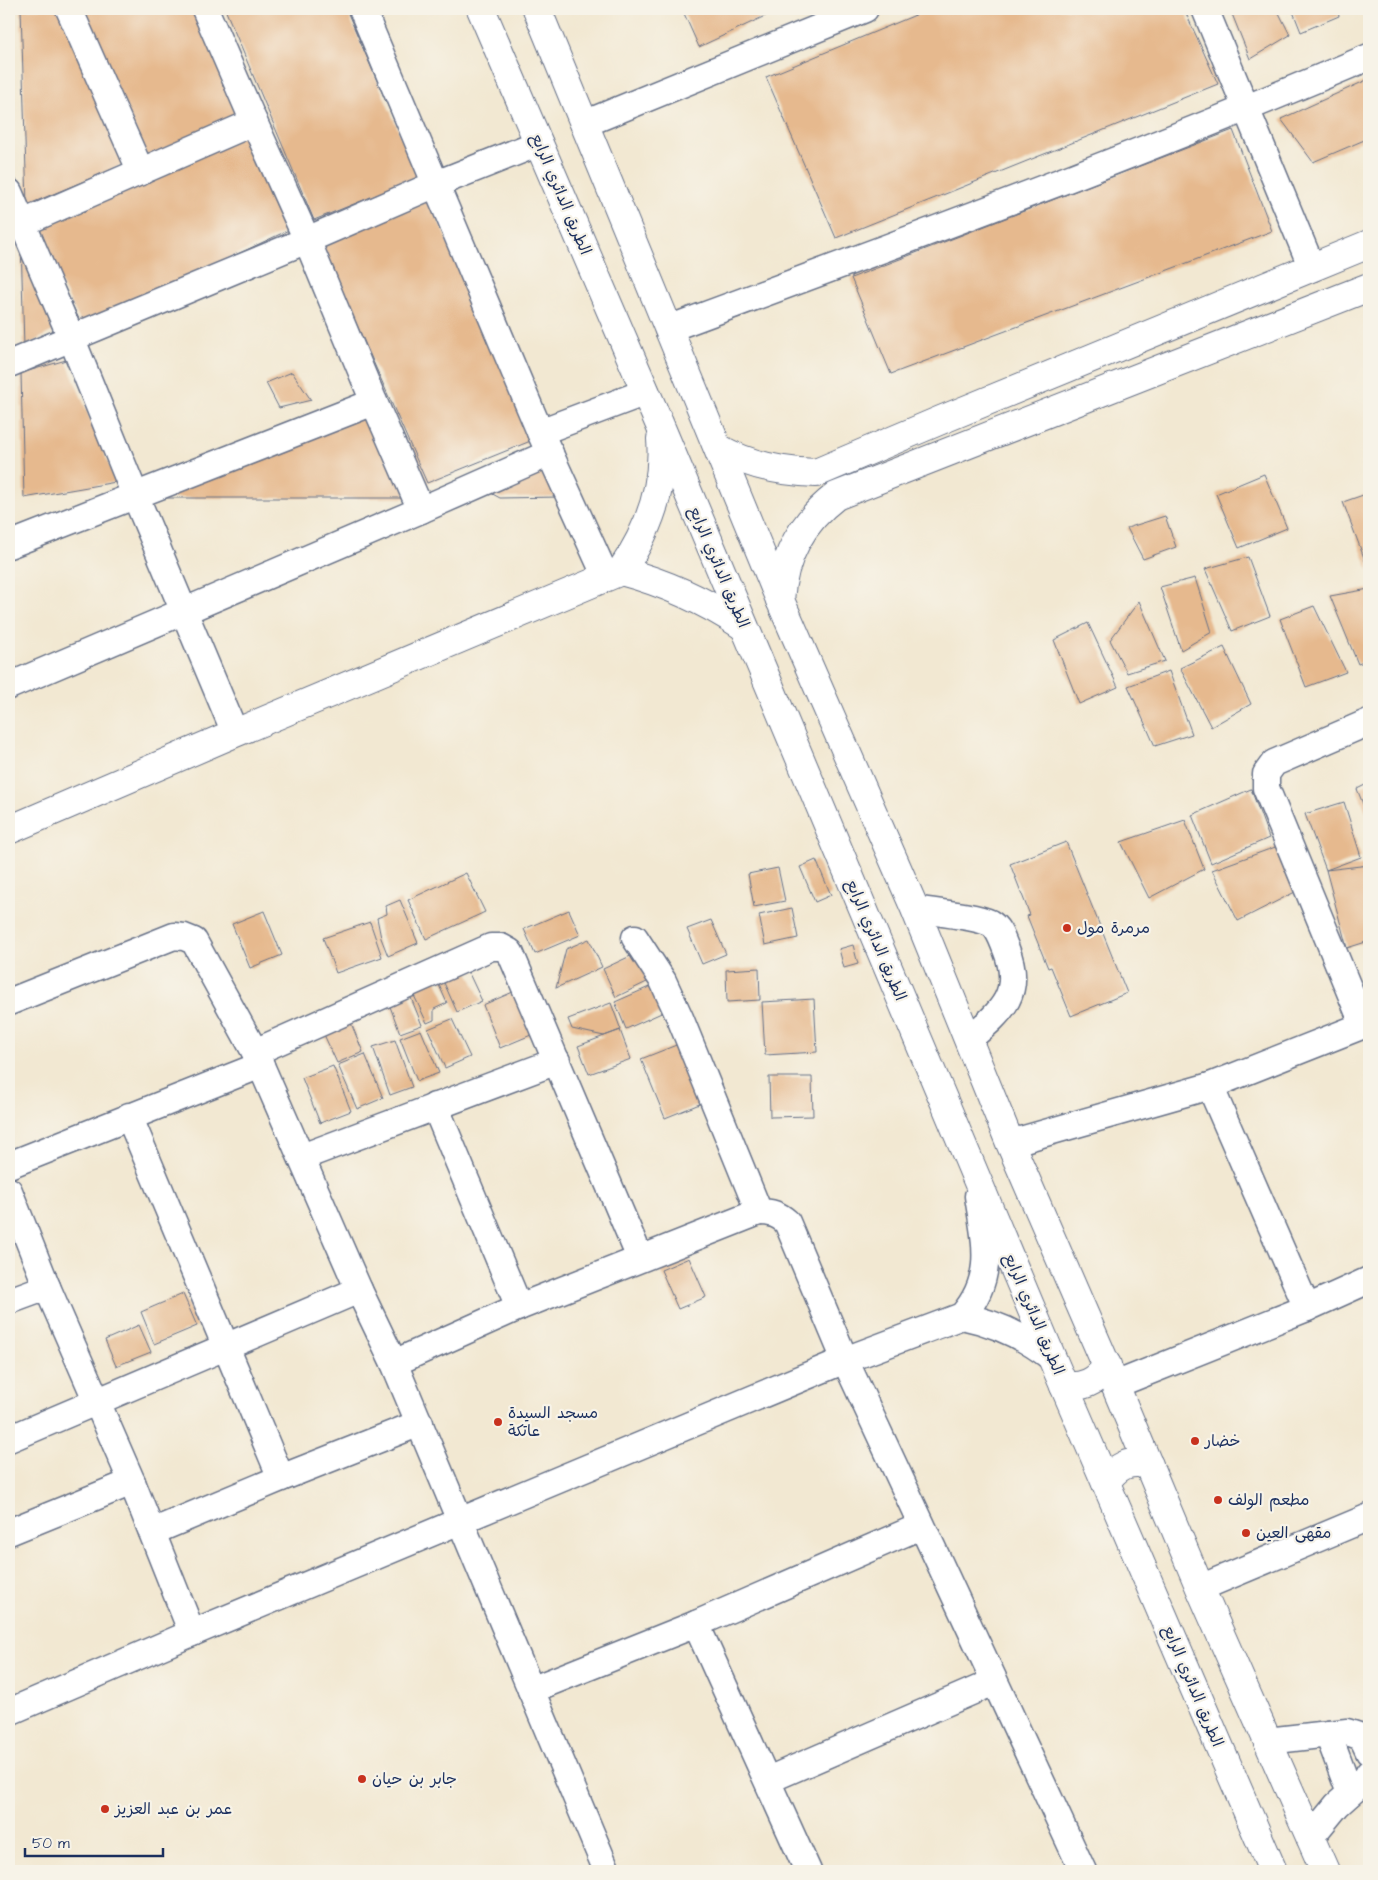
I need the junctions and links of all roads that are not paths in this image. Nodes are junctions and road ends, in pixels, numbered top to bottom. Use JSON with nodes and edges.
{"nodes":[{"id":1,"x":69,"y":9,"type":"edge"},
{"id":2,"x":205,"y":9,"type":"edge"},
{"id":3,"x":362,"y":9,"type":"edge"},
{"id":4,"x":481,"y":9,"type":"edge"},
{"id":5,"x":537,"y":9,"type":"edge"},
{"id":6,"x":866,"y":9,"type":"edge"},
{"id":7,"x":1205,"y":9,"type":"edge"},
{"id":8,"x":1369,"y":57,"type":"edge"},
{"id":9,"x":1247,"y":109,"type":"junction"},
{"id":10,"x":254,"y":122,"type":"junction"},
{"id":11,"x":584,"y":124,"type":"junction"},
{"id":12,"x":539,"y":143,"type":"junction"},
{"id":13,"x":141,"y":172,"type":"junction"},
{"id":14,"x":436,"y":184,"type":"junction"},
{"id":15,"x":9,"y":192,"type":"edge"},
{"id":16,"x":15,"y":227,"type":"edge"},
{"id":17,"x":307,"y":240,"type":"junction"},
{"id":18,"x":1369,"y":244,"type":"edge"},
{"id":19,"x":1312,"y":268,"type":"junction"},
{"id":20,"x":1369,"y":287,"type":"edge"},
{"id":21,"x":668,"y":328,"type":"junction"},
{"id":22,"x":71,"y":337,"type":"junction"},
{"id":23,"x":9,"y":364,"type":"edge"},
{"id":24,"x":646,"y":392,"type":"junction"},
{"id":25,"x":374,"y":402,"type":"junction"},
{"id":26,"x":659,"y":423,"type":"junction"},
{"id":27,"x":545,"y":442,"type":"junction"},
{"id":28,"x":718,"y":448,"type":"junction"},
{"id":29,"x":135,"y":495,"type":"junction"},
{"id":30,"x":421,"y":510,"type":"junction"},
{"id":31,"x":9,"y":545,"type":"edge"},
{"id":32,"x":613,"y":574,"type":"junction"},
{"id":33,"x":780,"y":600,"type":"junction"},
{"id":34,"x":184,"y":611,"type":"junction"},
{"id":35,"x":743,"y":626,"type":"junction"},
{"id":36,"x":9,"y":686,"type":"edge"},
{"id":37,"x":1369,"y":722,"type":"edge"},
{"id":38,"x":235,"y":733,"type":"junction"},
{"id":39,"x":9,"y":830,"type":"edge"},
{"id":40,"x":915,"y":909,"type":"junction"},
{"id":41,"x":635,"y":938,"type":"dead end"},
{"id":42,"x":9,"y":1002,"type":"edge"},
{"id":43,"x":1366,"y":1024,"type":"edge"},
{"id":44,"x":969,"y":1039,"type":"junction"},
{"id":45,"x":258,"y":1058,"type":"junction"},
{"id":46,"x":557,"y":1061,"type":"junction"},
{"id":47,"x":1210,"y":1086,"type":"junction"},
{"id":48,"x":435,"y":1106,"type":"junction"},
{"id":49,"x":129,"y":1116,"type":"junction"},
{"id":50,"x":1010,"y":1143,"type":"junction"},
{"id":51,"x":302,"y":1157,"type":"junction"},
{"id":52,"x":9,"y":1165,"type":"edge"},
{"id":53,"x":974,"y":1173,"type":"junction"},
{"id":54,"x":9,"y":1191,"type":"edge"},
{"id":55,"x":759,"y":1212,"type":"junction"},
{"id":56,"x":640,"y":1258,"type":"junction"},
{"id":57,"x":1369,"y":1280,"type":"edge"},
{"id":58,"x":46,"y":1286,"type":"junction"},
{"id":59,"x":359,"y":1290,"type":"junction"},
{"id":60,"x":9,"y":1301,"type":"edge"},
{"id":61,"x":519,"y":1307,"type":"junction"},
{"id":62,"x":1307,"y":1308,"type":"junction"},
{"id":63,"x":962,"y":1316,"type":"junction"},
{"id":64,"x":226,"y":1348,"type":"junction"},
{"id":65,"x":1052,"y":1358,"type":"junction"},
{"id":66,"x":845,"y":1360,"type":"junction"},
{"id":67,"x":394,"y":1363,"type":"junction"},
{"id":68,"x":1111,"y":1375,"type":"junction"},
{"id":69,"x":1064,"y":1386,"type":"junction"},
{"id":70,"x":98,"y":1403,"type":"junction"},
{"id":71,"x":420,"y":1423,"type":"junction"},
{"id":72,"x":9,"y":1440,"type":"edge"},
{"id":73,"x":1149,"y":1465,"type":"junction"},
{"id":74,"x":281,"y":1478,"type":"junction"},
{"id":75,"x":132,"y":1482,"type":"junction"},
{"id":76,"x":1106,"y":1483,"type":"junction"},
{"id":77,"x":1369,"y":1517,"type":"edge"},
{"id":78,"x":461,"y":1521,"type":"junction"},
{"id":79,"x":921,"y":1526,"type":"junction"},
{"id":80,"x":9,"y":1532,"type":"edge"},
{"id":81,"x":152,"y":1532,"type":"junction"},
{"id":82,"x":1200,"y":1588,"type":"junction"},
{"id":83,"x":696,"y":1624,"type":"junction"},
{"id":84,"x":192,"y":1633,"type":"junction"},
{"id":85,"x":994,"y":1682,"type":"junction"},
{"id":86,"x":530,"y":1690,"type":"junction"},
{"id":87,"x":9,"y":1712,"type":"edge"},
{"id":88,"x":1328,"y":1734,"type":"junction"},
{"id":89,"x":1267,"y":1741,"type":"junction"},
{"id":90,"x":1369,"y":1752,"type":"edge"},
{"id":91,"x":1369,"y":1773,"type":"edge"},
{"id":92,"x":768,"y":1780,"type":"junction"},
{"id":93,"x":1350,"y":1793,"type":"junction"},
{"id":94,"x":1310,"y":1838,"type":"junction"},
{"id":95,"x":607,"y":1871,"type":"edge"},
{"id":96,"x":808,"y":1871,"type":"edge"},
{"id":97,"x":1083,"y":1871,"type":"edge"},
{"id":98,"x":1273,"y":1871,"type":"edge"},
{"id":99,"x":1325,"y":1871,"type":"edge"}],
"edges":[{"from":1,"to":13,"type":"street"},
{"from":2,"to":10,"type":"street"},
{"from":3,"to":14,"type":"street"},
{"from":4,"to":12,"type":"main road","name":"الطريق الدائري الرابع"},
{"from":5,"to":11,"type":"main road"},
{"from":6,"to":11,"type":"street"},
{"from":7,"to":9,"type":"street"},
{"from":8,"to":9,"type":"street"},
{"from":9,"to":19,"type":"street"},
{"from":9,"to":21,"type":"street"},
{"from":10,"to":13,"type":"street"},
{"from":10,"to":17,"type":"street"},
{"from":11,"to":21,"type":"main road"},
{"from":12,"to":14,"type":"street"},
{"from":12,"to":24,"type":"main road","name":"الطريق الدائري الرابع"},
{"from":13,"to":16,"type":"street"},
{"from":14,"to":17,"type":"street"},
{"from":14,"to":27,"type":"street"},
{"from":15,"to":16,"type":"street"},
{"from":16,"to":22,"type":"street"},
{"from":17,"to":22,"type":"street"},
{"from":17,"to":25,"type":"street"},
{"from":18,"to":19,"type":"main road"},
{"from":19,"to":28,"type":"main road"},
{"from":20,"to":33,"type":"main road"},
{"from":21,"to":28,"type":"main road"},
{"from":22,"to":23,"type":"street"},
{"from":22,"to":29,"type":"street"},
{"from":24,"to":26,"type":"main road","name":"الطريق الدائري الرابع"},
{"from":24,"to":27,"type":"street"},
{"from":25,"to":29,"type":"street"},
{"from":25,"to":30,"type":"street"},
{"from":26,"to":32,"type":"main road"},
{"from":26,"to":35,"type":"main road","name":"الطريق الدائري الرابع"},
{"from":27,"to":30,"type":"street"},
{"from":27,"to":32,"type":"street"},
{"from":28,"to":33,"type":"main road"},
{"from":29,"to":31,"type":"street"},
{"from":29,"to":34,"type":"street"},
{"from":30,"to":34,"type":"street"},
{"from":32,"to":35,"type":"main road"},
{"from":32,"to":38,"type":"main road"},
{"from":33,"to":40,"type":"main road"},
{"from":34,"to":36,"type":"street"},
{"from":34,"to":38,"type":"street"},
{"from":35,"to":53,"type":"main road","name":"الطريق الدائري الرابع"},
{"from":37,"to":43,"type":"street"},
{"from":38,"to":39,"type":"main road"},
{"from":40,"to":44,"type":"main road"},
{"from":40,"to":44,"type":"street"},
{"from":41,"to":55,"type":"street"},
{"from":42,"to":45,"type":"street"},
{"from":43,"to":47,"type":"street"},
{"from":44,"to":50,"type":"main road"},
{"from":45,"to":46,"type":"street"},
{"from":45,"to":49,"type":"street"},
{"from":45,"to":51,"type":"street"},
{"from":46,"to":48,"type":"street"},
{"from":46,"to":56,"type":"street"},
{"from":47,"to":50,"type":"street"},
{"from":47,"to":62,"type":"street"},
{"from":48,"to":51,"type":"street"},
{"from":48,"to":61,"type":"street"},
{"from":49,"to":52,"type":"street"},
{"from":49,"to":64,"type":"street"},
{"from":50,"to":68,"type":"main road"},
{"from":51,"to":59,"type":"street"},
{"from":53,"to":63,"type":"street"},
{"from":53,"to":65,"type":"main road","name":"الطريق الدائري الرابع"},
{"from":54,"to":58,"type":"street"},
{"from":55,"to":56,"type":"street"},
{"from":55,"to":66,"type":"street"},
{"from":56,"to":61,"type":"street"},
{"from":57,"to":62,"type":"street"},
{"from":58,"to":60,"type":"street"},
{"from":58,"to":70,"type":"street"},
{"from":59,"to":64,"type":"street"},
{"from":59,"to":67,"type":"street"},
{"from":61,"to":67,"type":"street"},
{"from":62,"to":68,"type":"street"},
{"from":63,"to":65,"type":"street"},
{"from":63,"to":66,"type":"street"},
{"from":64,"to":70,"type":"street"},
{"from":64,"to":74,"type":"street"},
{"from":65,"to":69,"type":"main road","name":"الطريق الدائري الرابع"},
{"from":66,"to":78,"type":"street"},
{"from":66,"to":79,"type":"street"},
{"from":67,"to":71,"type":"street"},
{"from":68,"to":69,"type":"main road"},
{"from":68,"to":73,"type":"main road"},
{"from":69,"to":76,"type":"main road","name":"الطريق الدائري الرابع"},
{"from":70,"to":72,"type":"street"},
{"from":70,"to":75,"type":"street"},
{"from":71,"to":74,"type":"street"},
{"from":71,"to":78,"type":"street"},
{"from":73,"to":76,"type":"main road"},
{"from":73,"to":82,"type":"main road"},
{"from":74,"to":81,"type":"street"},
{"from":75,"to":80,"type":"street"},
{"from":75,"to":81,"type":"street"},
{"from":76,"to":98,"type":"main road","name":"الطريق الدائري الرابع"},
{"from":77,"to":82,"type":"street"},
{"from":78,"to":84,"type":"street"},
{"from":78,"to":86,"type":"street"},
{"from":79,"to":83,"type":"street"},
{"from":79,"to":85,"type":"street"},
{"from":81,"to":84,"type":"street"},
{"from":82,"to":89,"type":"main road"},
{"from":83,"to":86,"type":"street"},
{"from":83,"to":92,"type":"street"},
{"from":84,"to":87,"type":"street"},
{"from":85,"to":92,"type":"street"},
{"from":85,"to":97,"type":"street"},
{"from":86,"to":95,"type":"street"},
{"from":88,"to":89,"type":"street"},
{"from":88,"to":90,"type":"street"},
{"from":88,"to":93,"type":"street"},
{"from":89,"to":94,"type":"main road"},
{"from":91,"to":93,"type":"street"},
{"from":92,"to":96,"type":"street"},
{"from":93,"to":94,"type":"street"},
{"from":94,"to":99,"type":"main road"}]}
